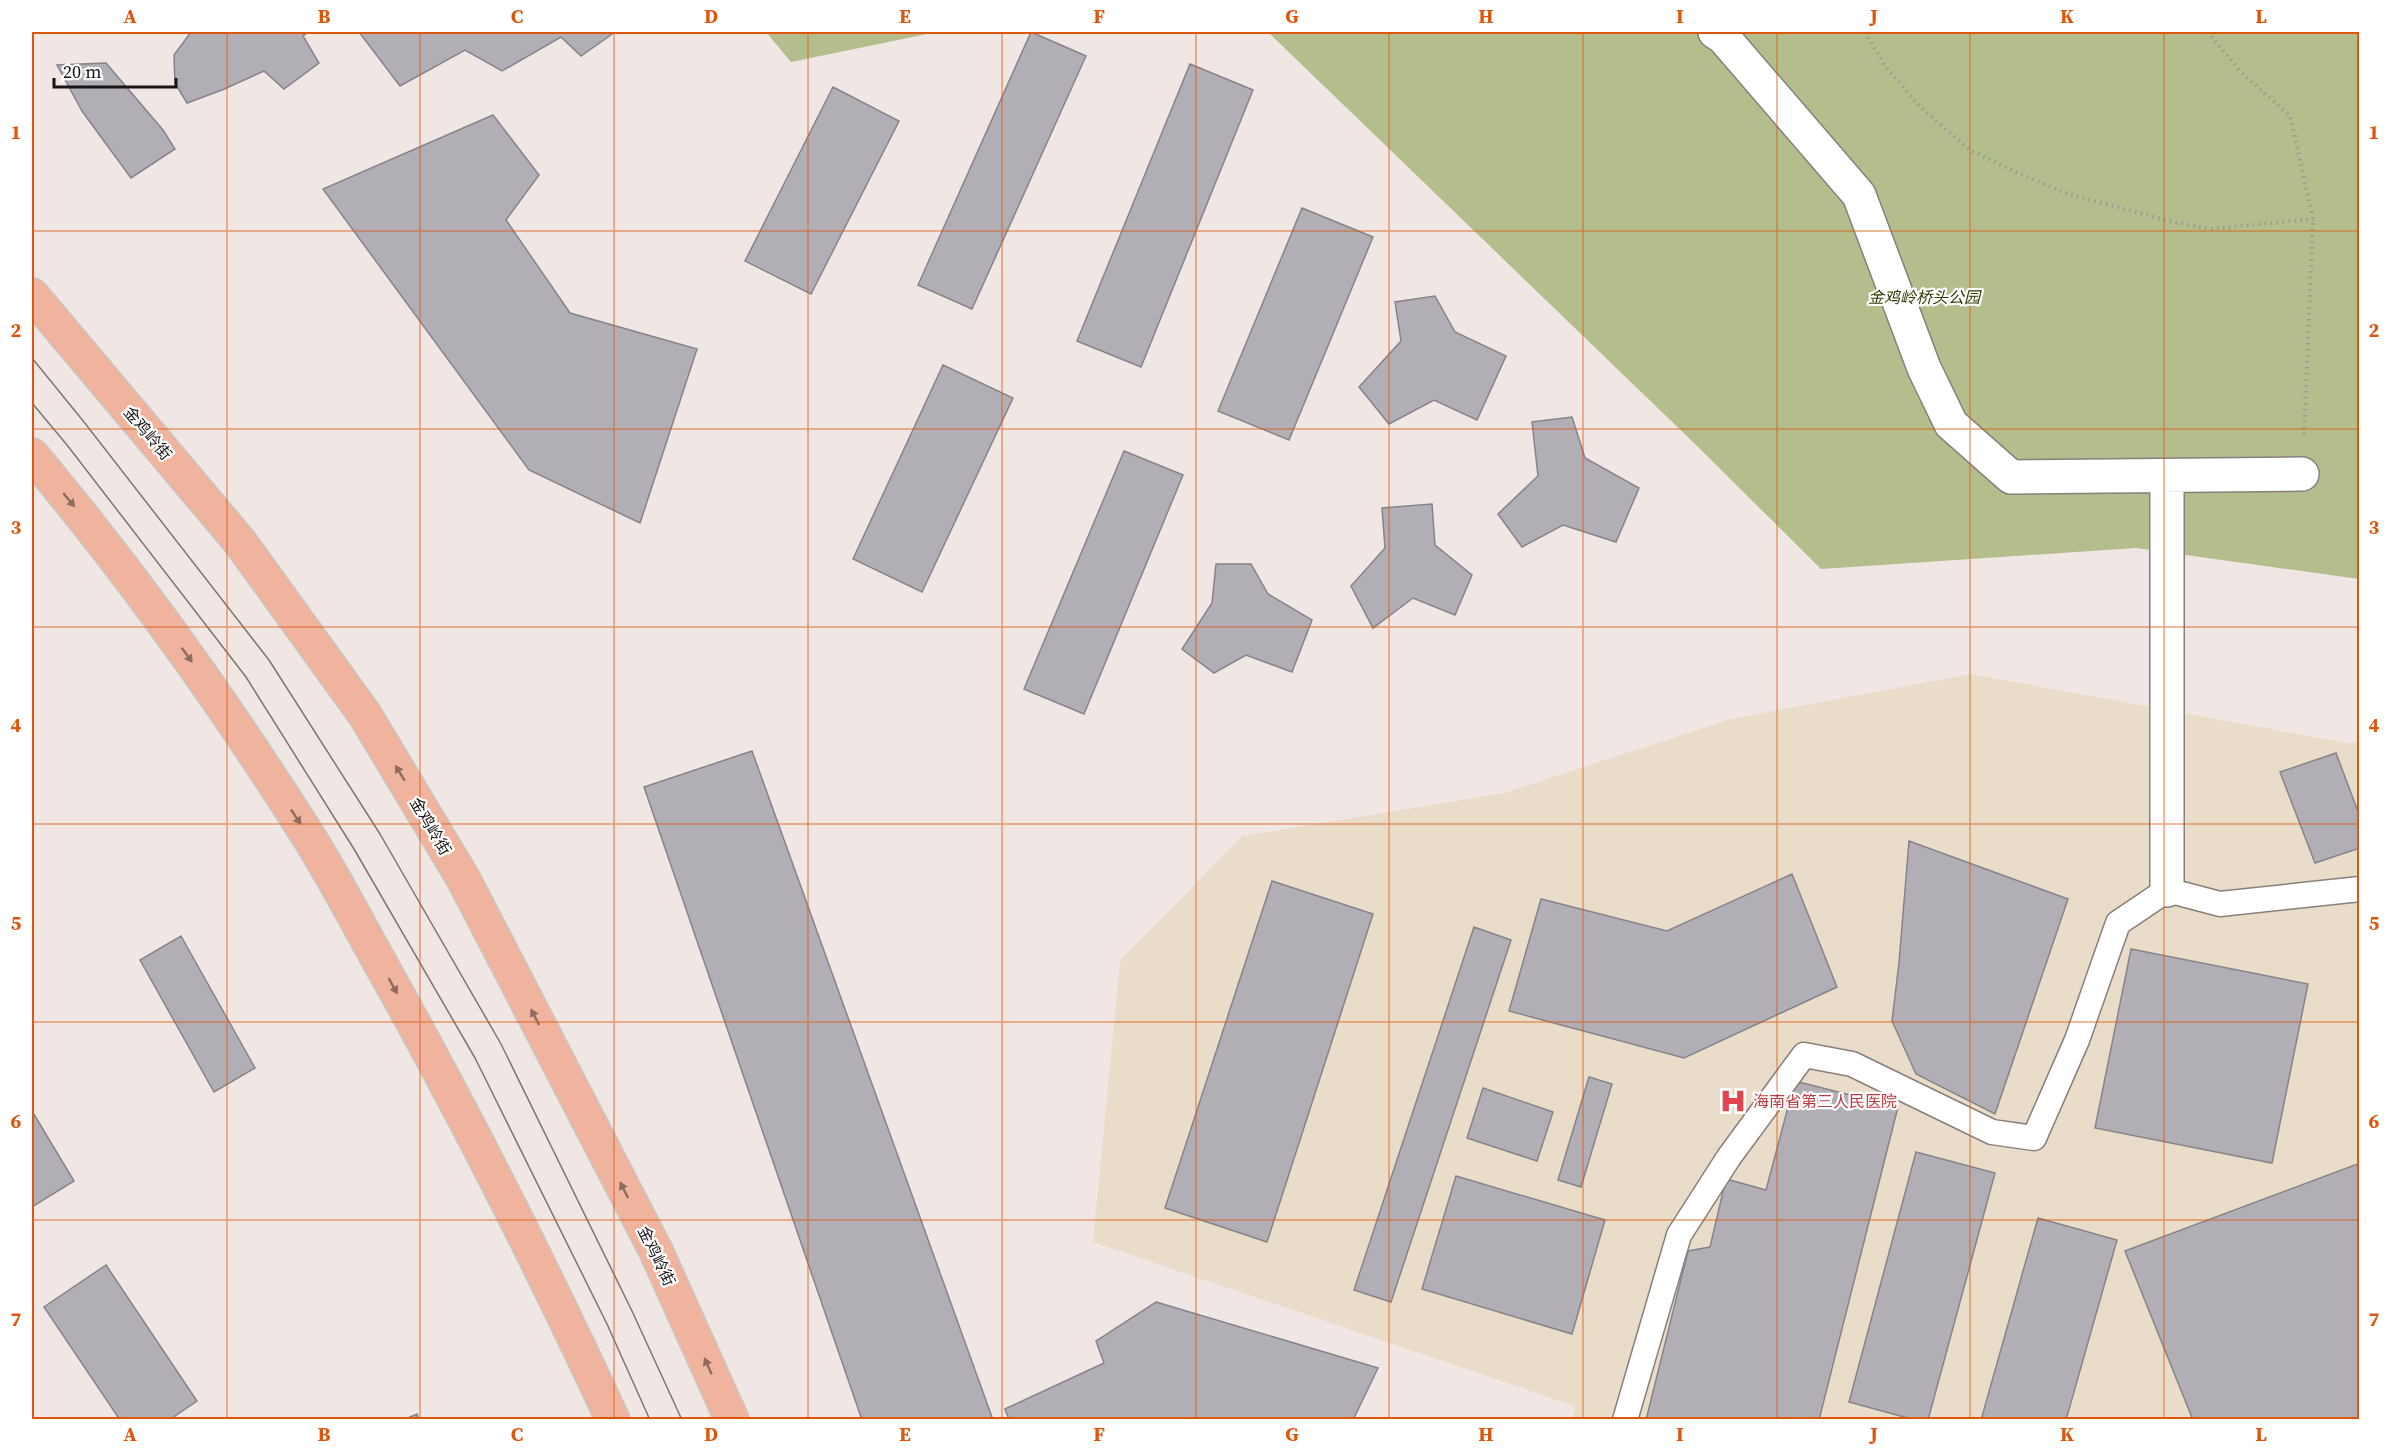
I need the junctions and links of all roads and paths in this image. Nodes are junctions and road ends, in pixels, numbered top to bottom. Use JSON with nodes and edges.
{"nodes":[{"id":1,"x":1715,"y":32,"type":"edge"},
{"id":2,"x":1865,"y":32,"type":"edge"},
{"id":3,"x":2207,"y":32,"type":"edge"},
{"id":4,"x":2313,"y":219,"type":"junction"},
{"id":5,"x":32,"y":295,"type":"edge"},
{"id":6,"x":32,"y":455,"type":"edge"},
{"id":7,"x":2302,"y":474,"type":"joint"},
{"id":8,"x":2167,"y":476,"type":"junction"},
{"id":9,"x":2360,"y":889,"type":"edge"},
{"id":10,"x":2167,"y":890,"type":"junction"},
{"id":11,"x":613,"y":1419,"type":"edge"},
{"id":12,"x":732,"y":1419,"type":"edge"},
{"id":13,"x":1625,"y":1419,"type":"edge"}],
"edges":[{"from":1,"to":8,"type":"street"},
{"from":2,"to":4,"type":"path"},
{"from":3,"to":4,"type":"path"},
{"from":4,"to":7,"type":"path"},
{"from":12,"to":5,"type":"main road","name":"金鸡岭街","one_way":true},
{"from":6,"to":11,"type":"main road","one_way":true},
{"from":7,"to":8,"type":"street"},
{"from":8,"to":10,"type":"street"},
{"from":9,"to":10,"type":"lane"},
{"from":10,"to":13,"type":"lane"}]}
